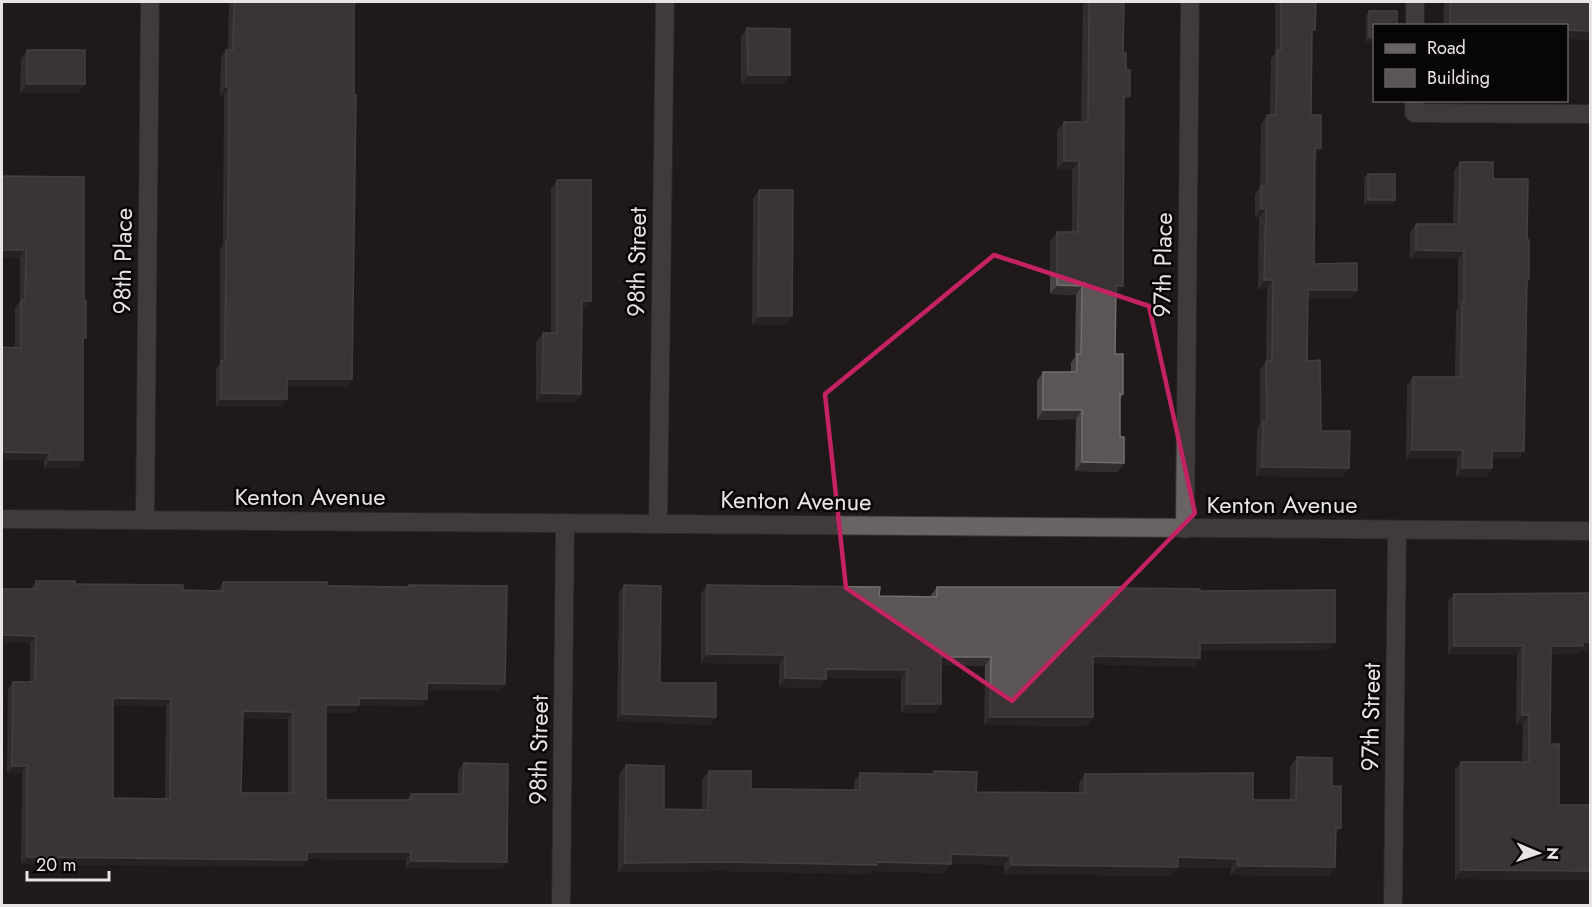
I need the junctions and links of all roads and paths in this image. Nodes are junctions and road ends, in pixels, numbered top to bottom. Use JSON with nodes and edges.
{"nodes":[{"id":1,"x":150,"y":2,"type":"edge"},
{"id":2,"x":665,"y":2,"type":"edge"},
{"id":3,"x":1190,"y":2,"type":"edge"},
{"id":4,"x":1415,"y":2,"type":"edge"},
{"id":5,"x":1415,"y":24,"type":"edge"},
{"id":6,"x":1414,"y":107,"type":"edge"},
{"id":7,"x":1590,"y":114,"type":"edge"},
{"id":8,"x":2,"y":519,"type":"edge"},
{"id":9,"x":145,"y":520,"type":"junction"},
{"id":10,"x":565,"y":523,"type":"junction"},
{"id":11,"x":658,"y":524,"type":"junction"},
{"id":12,"x":1185,"y":529,"type":"junction"},
{"id":13,"x":1397,"y":530,"type":"junction"},
{"id":14,"x":1590,"y":531,"type":"edge"},
{"id":15,"x":561,"y":906,"type":"edge"},
{"id":16,"x":1393,"y":906,"type":"edge"}],
"edges":[{"from":1,"to":9,"type":"street","name":"98th Place"},
{"from":2,"to":11,"type":"street","name":"98th Street"},
{"from":3,"to":12,"type":"street","name":"97th Place"},
{"from":4,"to":5,"type":"street"},
{"from":6,"to":7,"type":"street"},
{"from":8,"to":9,"type":"street","name":"Kenton Avenue"},
{"from":9,"to":10,"type":"street","name":"Kenton Avenue"},
{"from":10,"to":11,"type":"street","name":"Kenton Avenue"},
{"from":10,"to":15,"type":"street","name":"98th Street"},
{"from":11,"to":12,"type":"street","name":"Kenton Avenue"},
{"from":12,"to":13,"type":"street","name":"Kenton Avenue"},
{"from":13,"to":14,"type":"street","name":"Kenton Avenue"},
{"from":13,"to":16,"type":"street","name":"97th Street"}]}
